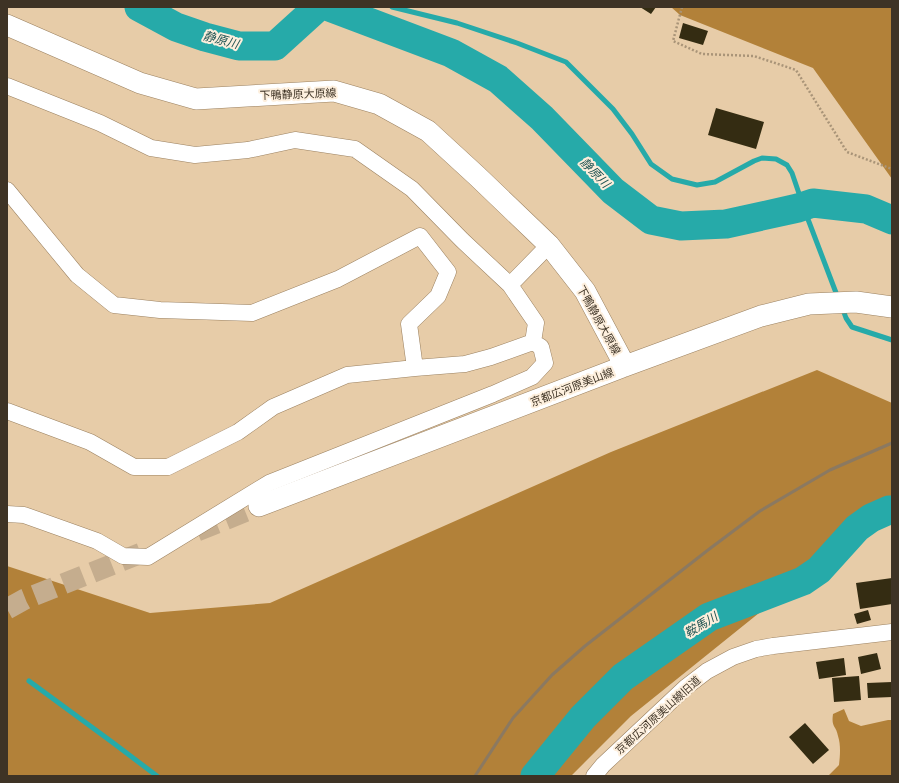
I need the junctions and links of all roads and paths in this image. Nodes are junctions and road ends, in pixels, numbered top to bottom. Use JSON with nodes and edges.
{"nodes":[{"id":1,"x":682,"y":7,"type":"edge"},
{"id":2,"x":7,"y":25,"type":"edge"},
{"id":3,"x":7,"y":86,"type":"edge"},
{"id":4,"x":892,"y":170,"type":"edge"},
{"id":5,"x":7,"y":190,"type":"edge"},
{"id":6,"x":549,"y":245,"type":"junction"},
{"id":7,"x":510,"y":285,"type":"junction"},
{"id":8,"x":892,"y":307,"type":"edge"},
{"id":9,"x":533,"y":342,"type":"junction"},
{"id":10,"x":625,"y":366,"type":"junction"},
{"id":11,"x":415,"y":368,"type":"junction"},
{"id":12,"x":7,"y":411,"type":"edge"},
{"id":13,"x":259,"y":506,"type":"tunnel mouth"},
{"id":14,"x":7,"y":514,"type":"edge"},
{"id":15,"x":892,"y":632,"type":"edge"},
{"id":16,"x":594,"y":776,"type":"edge"}],
"edges":[{"from":1,"to":4,"type":"path"},
{"from":2,"to":6,"type":"main road","name":"下鴨静原大原線"},
{"from":3,"to":7,"type":"street"},
{"from":5,"to":11,"type":"street"},
{"from":6,"to":7,"type":"street"},
{"from":6,"to":10,"type":"main road","name":"下鴨静原大原線"},
{"from":7,"to":9,"type":"street"},
{"from":8,"to":10,"type":"main road","name":"京都広河原美山線"},
{"from":9,"to":11,"type":"street"},
{"from":9,"to":14,"type":"street"},
{"from":10,"to":13,"type":"main road","name":"京都広河原美山線"},
{"from":11,"to":12,"type":"street"},
{"from":15,"to":16,"type":"street","name":"京都広河原美山線旧道"}]}
